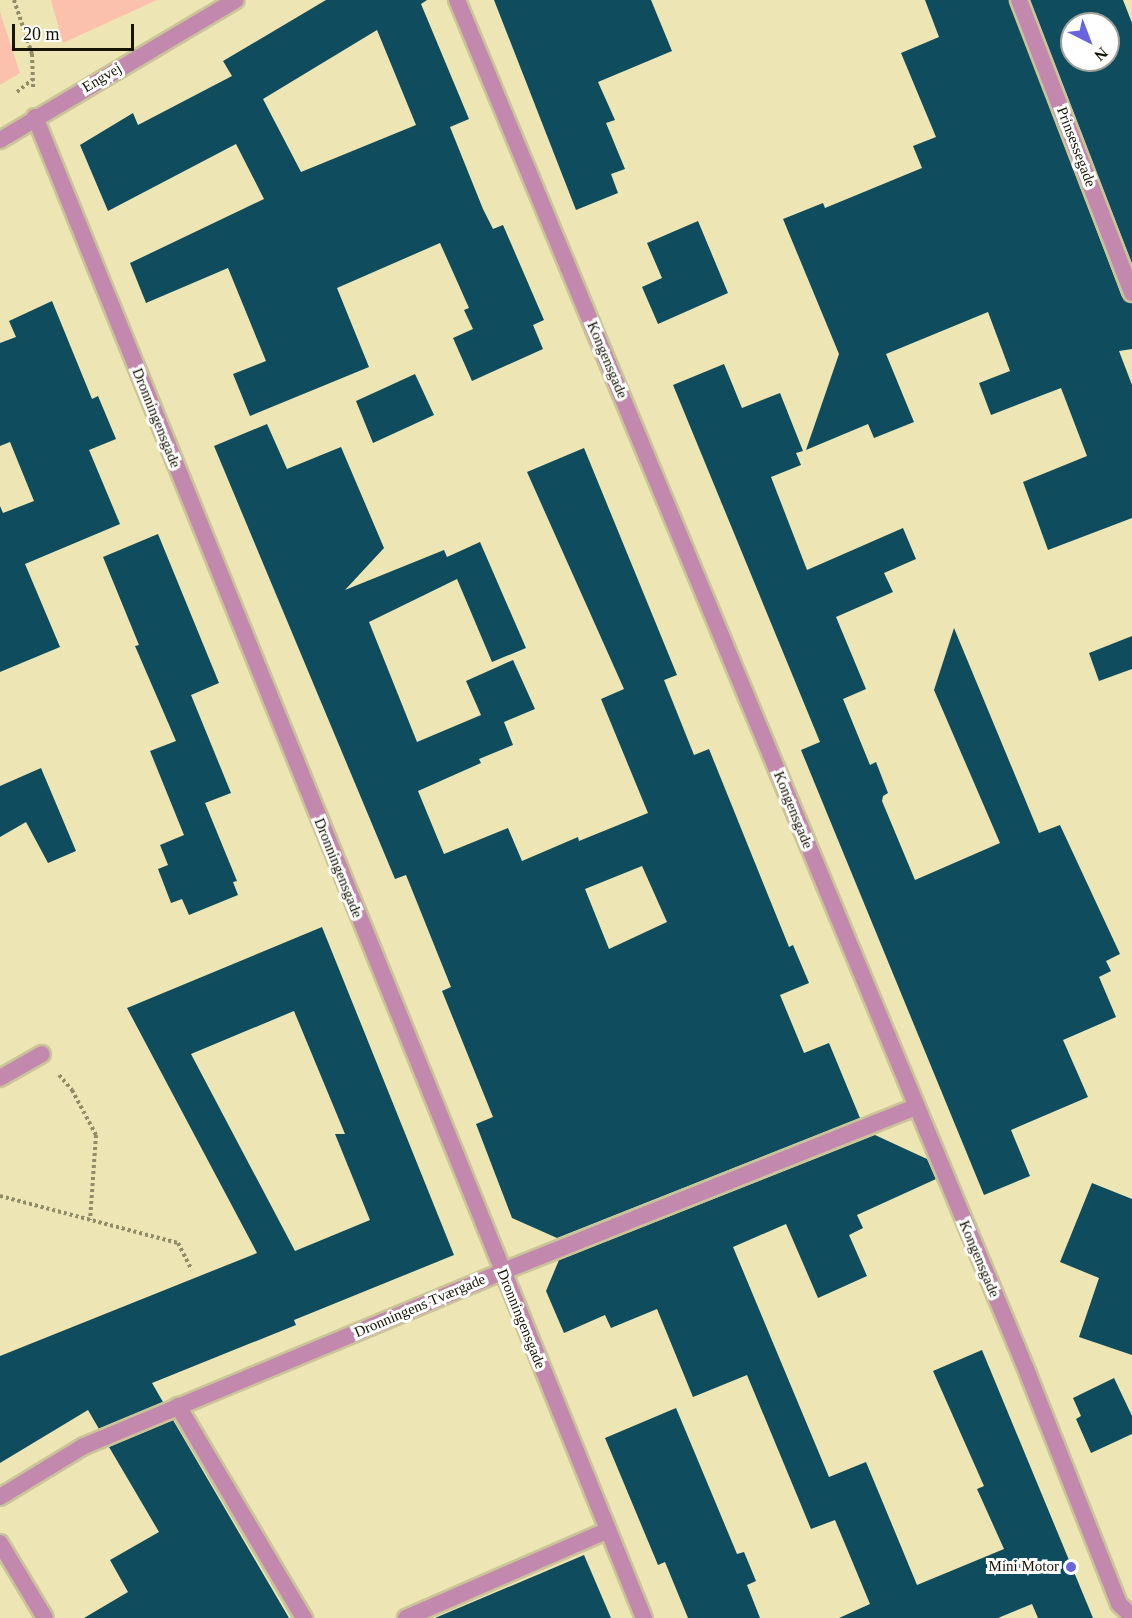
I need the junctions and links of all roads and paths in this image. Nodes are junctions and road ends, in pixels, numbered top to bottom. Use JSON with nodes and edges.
{"nodes":[{"id":1,"x":14,"y":0,"type":"edge"},
{"id":2,"x":236,"y":0,"type":"edge"},
{"id":3,"x":457,"y":0,"type":"edge"},
{"id":4,"x":1019,"y":0,"type":"edge"},
{"id":5,"x":35,"y":117,"type":"junction"},
{"id":6,"x":0,"y":140,"type":"edge"},
{"id":7,"x":1132,"y":293,"type":"edge"},
{"id":8,"x":42,"y":1054,"type":"joint"},
{"id":9,"x":0,"y":1078,"type":"edge"},
{"id":10,"x":916,"y":1107,"type":"junction"},
{"id":11,"x":0,"y":1196,"type":"edge"},
{"id":12,"x":90,"y":1220,"type":"junction"},
{"id":13,"x":192,"y":1269,"type":"dead end"},
{"id":14,"x":501,"y":1272,"type":"junction"},
{"id":15,"x":178,"y":1406,"type":"junction"},
{"id":16,"x":0,"y":1497,"type":"edge"},
{"id":17,"x":608,"y":1530,"type":"junction"},
{"id":18,"x":0,"y":1543,"type":"edge"},
{"id":19,"x":1132,"y":1616,"type":"edge"},
{"id":20,"x":45,"y":1618,"type":"edge"},
{"id":21,"x":304,"y":1618,"type":"edge"},
{"id":22,"x":406,"y":1618,"type":"edge"},
{"id":23,"x":644,"y":1618,"type":"edge"}],
"edges":[{"from":1,"to":5,"type":"path"},
{"from":2,"to":5,"type":"street","name":"Engvej"},
{"from":3,"to":10,"type":"street","name":"Kongensgade"},
{"from":4,"to":7,"type":"street","name":"Prinsessegade"},
{"from":5,"to":6,"type":"street","name":"Engvej"},
{"from":5,"to":14,"type":"street","name":"Dronningensgade"},
{"from":8,"to":9,"type":"street"},
{"from":8,"to":12,"type":"path"},
{"from":10,"to":14,"type":"street","name":"Dronningens Tværgade"},
{"from":10,"to":19,"type":"street","name":"Kongensgade"},
{"from":11,"to":12,"type":"path"},
{"from":12,"to":13,"type":"path"},
{"from":14,"to":15,"type":"street","name":"Dronningens Tværgade"},
{"from":14,"to":17,"type":"street","name":"Dronningensgade"},
{"from":15,"to":16,"type":"street","name":"Dronningens Tværgade"},
{"from":15,"to":21,"type":"street"},
{"from":17,"to":22,"type":"street"},
{"from":17,"to":23,"type":"street","name":"Dronningensgade"},
{"from":18,"to":20,"type":"street"}]}
